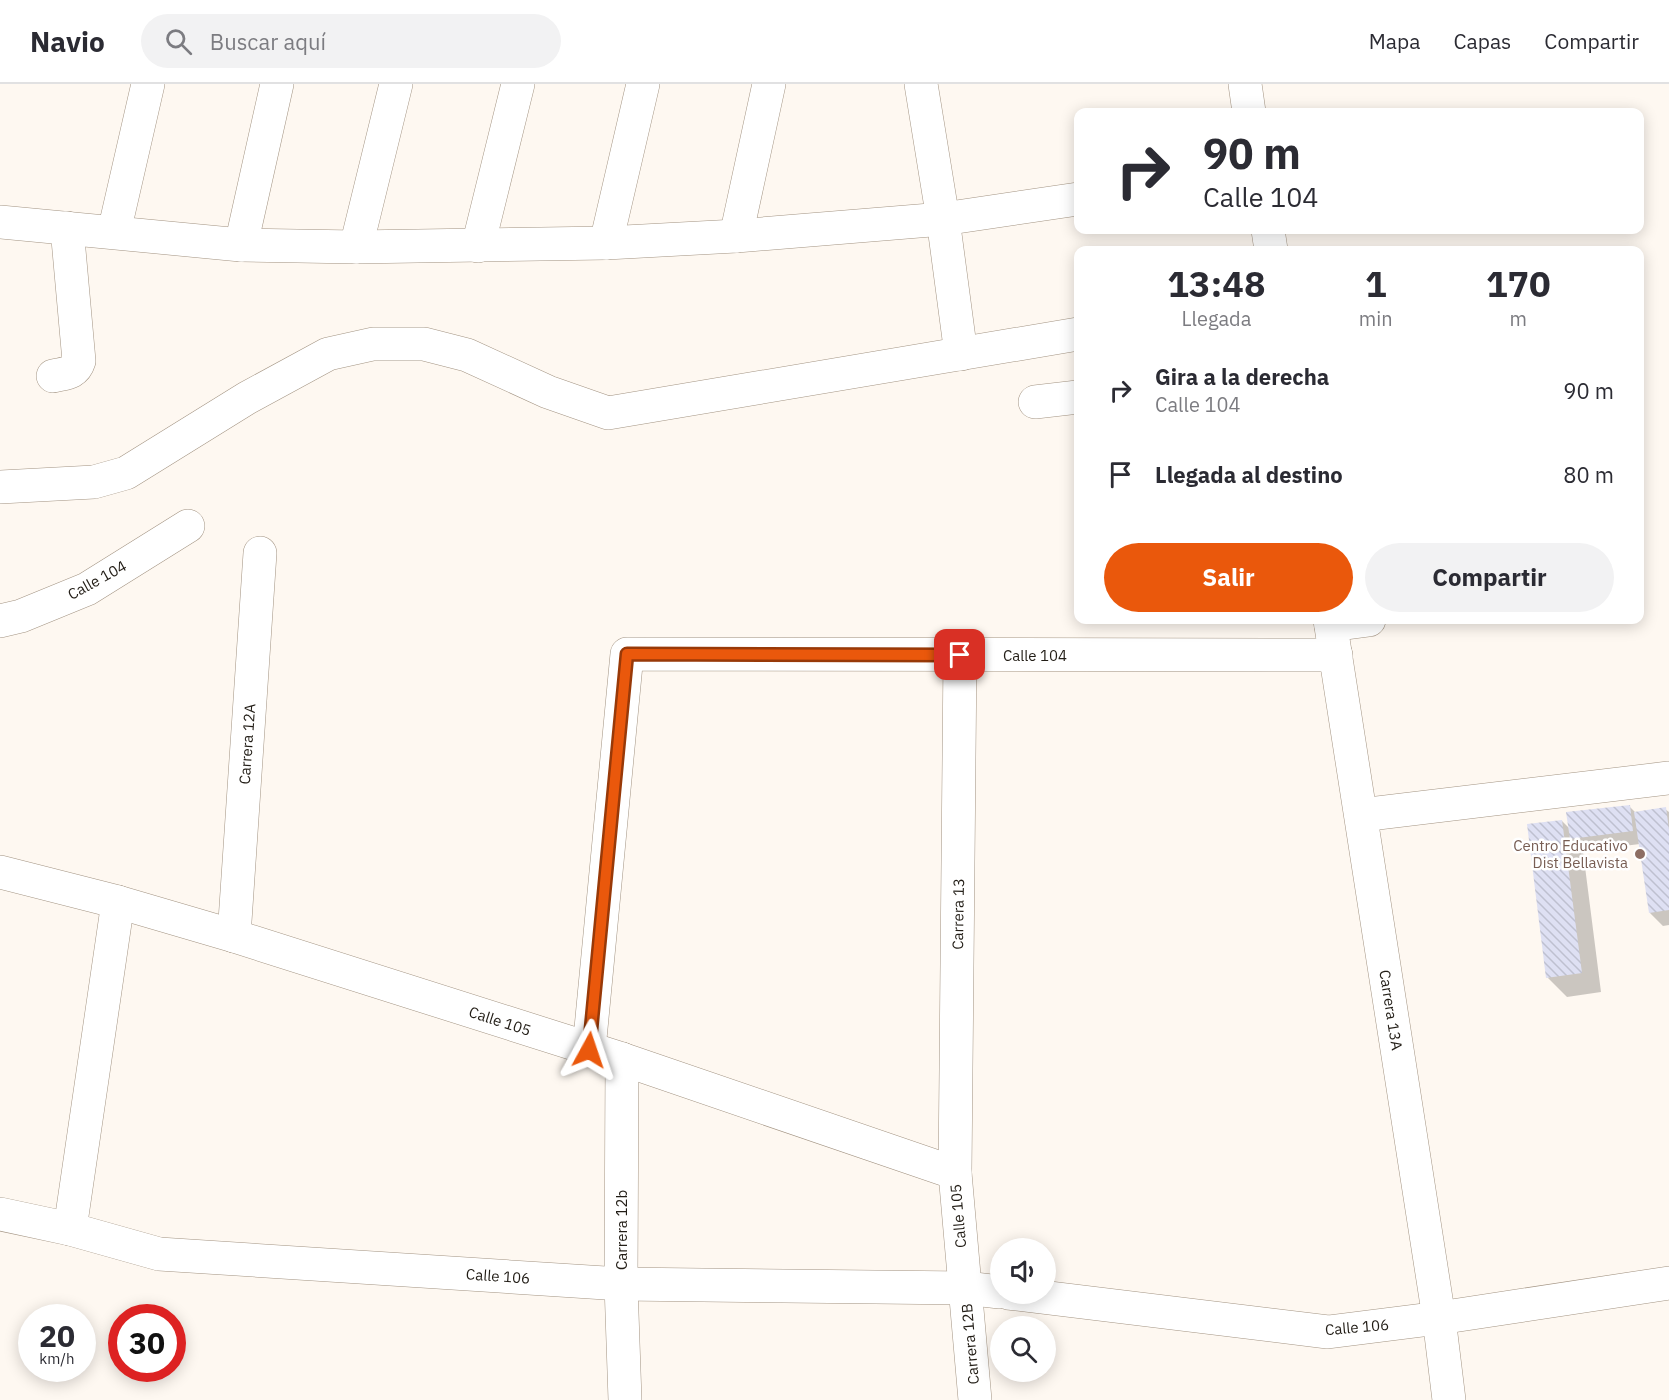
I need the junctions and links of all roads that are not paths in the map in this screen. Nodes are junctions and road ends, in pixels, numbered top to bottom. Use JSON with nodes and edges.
{"nodes":[{"id":1,"x":148,"y":84,"type":"edge"},
{"id":2,"x":277,"y":84,"type":"edge"},
{"id":3,"x":396,"y":84,"type":"edge"},
{"id":4,"x":518,"y":84,"type":"edge"},
{"id":5,"x":643,"y":84,"type":"edge"},
{"id":6,"x":769,"y":84,"type":"edge"},
{"id":7,"x":921,"y":84,"type":"edge"},
{"id":8,"x":1245,"y":84,"type":"edge"},
{"id":9,"x":1248,"y":108,"type":"edge"},
{"id":10,"x":1074,"y":200,"type":"edge"},
{"id":11,"x":943,"y":219,"type":"junction"},
{"id":12,"x":0,"y":222,"type":"edge"},
{"id":13,"x":67,"y":228,"type":"junction"},
{"id":14,"x":114,"y":232,"type":"junction"},
{"id":15,"x":736,"y":236,"type":"junction"},
{"id":16,"x":606,"y":243,"type":"junction"},
{"id":17,"x":241,"y":245,"type":"junction"},
{"id":18,"x":478,"y":246,"type":"junction"},
{"id":19,"x":356,"y":248,"type":"junction"},
{"id":20,"x":1074,"y":335,"type":"edge"},
{"id":21,"x":961,"y":354,"type":"junction"},
{"id":22,"x":53,"y":376,"type":"dead end"},
{"id":23,"x":1074,"y":397,"type":"edge"},
{"id":24,"x":1035,"y":402,"type":"dead end"},
{"id":25,"x":0,"y":487,"type":"edge"},
{"id":26,"x":188,"y":526,"type":"dead end"},
{"id":27,"x":260,"y":553,"type":"dead end"},
{"id":28,"x":0,"y":621,"type":"edge"},
{"id":29,"x":1358,"y":624,"type":"edge"},
{"id":30,"x":1332,"y":633,"type":"edge"},
{"id":31,"x":960,"y":655,"type":"junction"},
{"id":32,"x":1669,"y":778,"type":"edge"},
{"id":33,"x":1360,"y":815,"type":"junction"},
{"id":34,"x":0,"y":872,"type":"edge"},
{"id":35,"x":118,"y":902,"type":"junction"},
{"id":36,"x":234,"y":936,"type":"junction"},
{"id":37,"x":589,"y":1050,"type":"junction"},
{"id":38,"x":622,"y":1059,"type":"junction"},
{"id":39,"x":955,"y":1173,"type":"junction"},
{"id":40,"x":0,"y":1214,"type":"edge"},
{"id":41,"x":70,"y":1229,"type":"junction"},
{"id":42,"x":621,"y":1284,"type":"junction"},
{"id":43,"x":1669,"y":1284,"type":"edge"},
{"id":44,"x":965,"y":1288,"type":"junction"},
{"id":45,"x":990,"y":1291,"type":"edge"},
{"id":46,"x":1056,"y":1299,"type":"edge"},
{"id":47,"x":1439,"y":1318,"type":"junction"},
{"id":48,"x":625,"y":1400,"type":"edge"},
{"id":49,"x":975,"y":1400,"type":"edge"},
{"id":50,"x":1449,"y":1400,"type":"edge"}],
"edges":[{"from":1,"to":14,"type":"street"},
{"from":2,"to":17,"type":"street"},
{"from":3,"to":19,"type":"street"},
{"from":4,"to":18,"type":"street"},
{"from":5,"to":16,"type":"street"},
{"from":6,"to":15,"type":"street"},
{"from":7,"to":11,"type":"street"},
{"from":8,"to":9,"type":"street"},
{"from":10,"to":11,"type":"street"},
{"from":11,"to":15,"type":"street"},
{"from":11,"to":21,"type":"street"},
{"from":12,"to":13,"type":"street"},
{"from":13,"to":14,"type":"street"},
{"from":13,"to":22,"type":"street"},
{"from":14,"to":17,"type":"street"},
{"from":15,"to":16,"type":"street"},
{"from":16,"to":18,"type":"street"},
{"from":17,"to":19,"type":"street"},
{"from":18,"to":19,"type":"street"},
{"from":20,"to":21,"type":"street"},
{"from":21,"to":25,"type":"street"},
{"from":23,"to":24,"type":"street"},
{"from":26,"to":28,"type":"street","name":"Calle 104"},
{"from":27,"to":36,"type":"street","name":"Carrera 12A"},
{"from":29,"to":30,"type":"street","name":"Calle 104"},
{"from":30,"to":31,"type":"street","name":"Calle 104"},
{"from":30,"to":33,"type":"street","name":"Carrera 13A"},
{"from":31,"to":37,"type":"street","name":"Calle 104"},
{"from":31,"to":39,"type":"street","name":"Carrera 13"},
{"from":32,"to":33,"type":"street"},
{"from":33,"to":47,"type":"street","name":"Carrera 13A"},
{"from":34,"to":35,"type":"street","name":"Calle 105"},
{"from":35,"to":36,"type":"street","name":"Calle 105"},
{"from":35,"to":41,"type":"street"},
{"from":36,"to":37,"type":"street","name":"Calle 105"},
{"from":37,"to":38,"type":"street","name":"Calle 105"},
{"from":38,"to":39,"type":"street","name":"Calle 105"},
{"from":38,"to":42,"type":"street","name":"Carrera 12b"},
{"from":39,"to":44,"type":"street","name":"Calle 105"},
{"from":40,"to":41,"type":"street","name":"Calle 106"},
{"from":41,"to":42,"type":"street","name":"Calle 106"},
{"from":42,"to":44,"type":"street","name":"Calle 106"},
{"from":42,"to":48,"type":"street","name":"Carrera 12b"},
{"from":43,"to":47,"type":"street","name":"Calle 106"},
{"from":44,"to":45,"type":"street","name":"Calle 106"},
{"from":44,"to":49,"type":"street","name":"Carrera 12B"},
{"from":46,"to":47,"type":"street","name":"Calle 106"},
{"from":47,"to":50,"type":"street","name":"Carrera 13A"}]}
